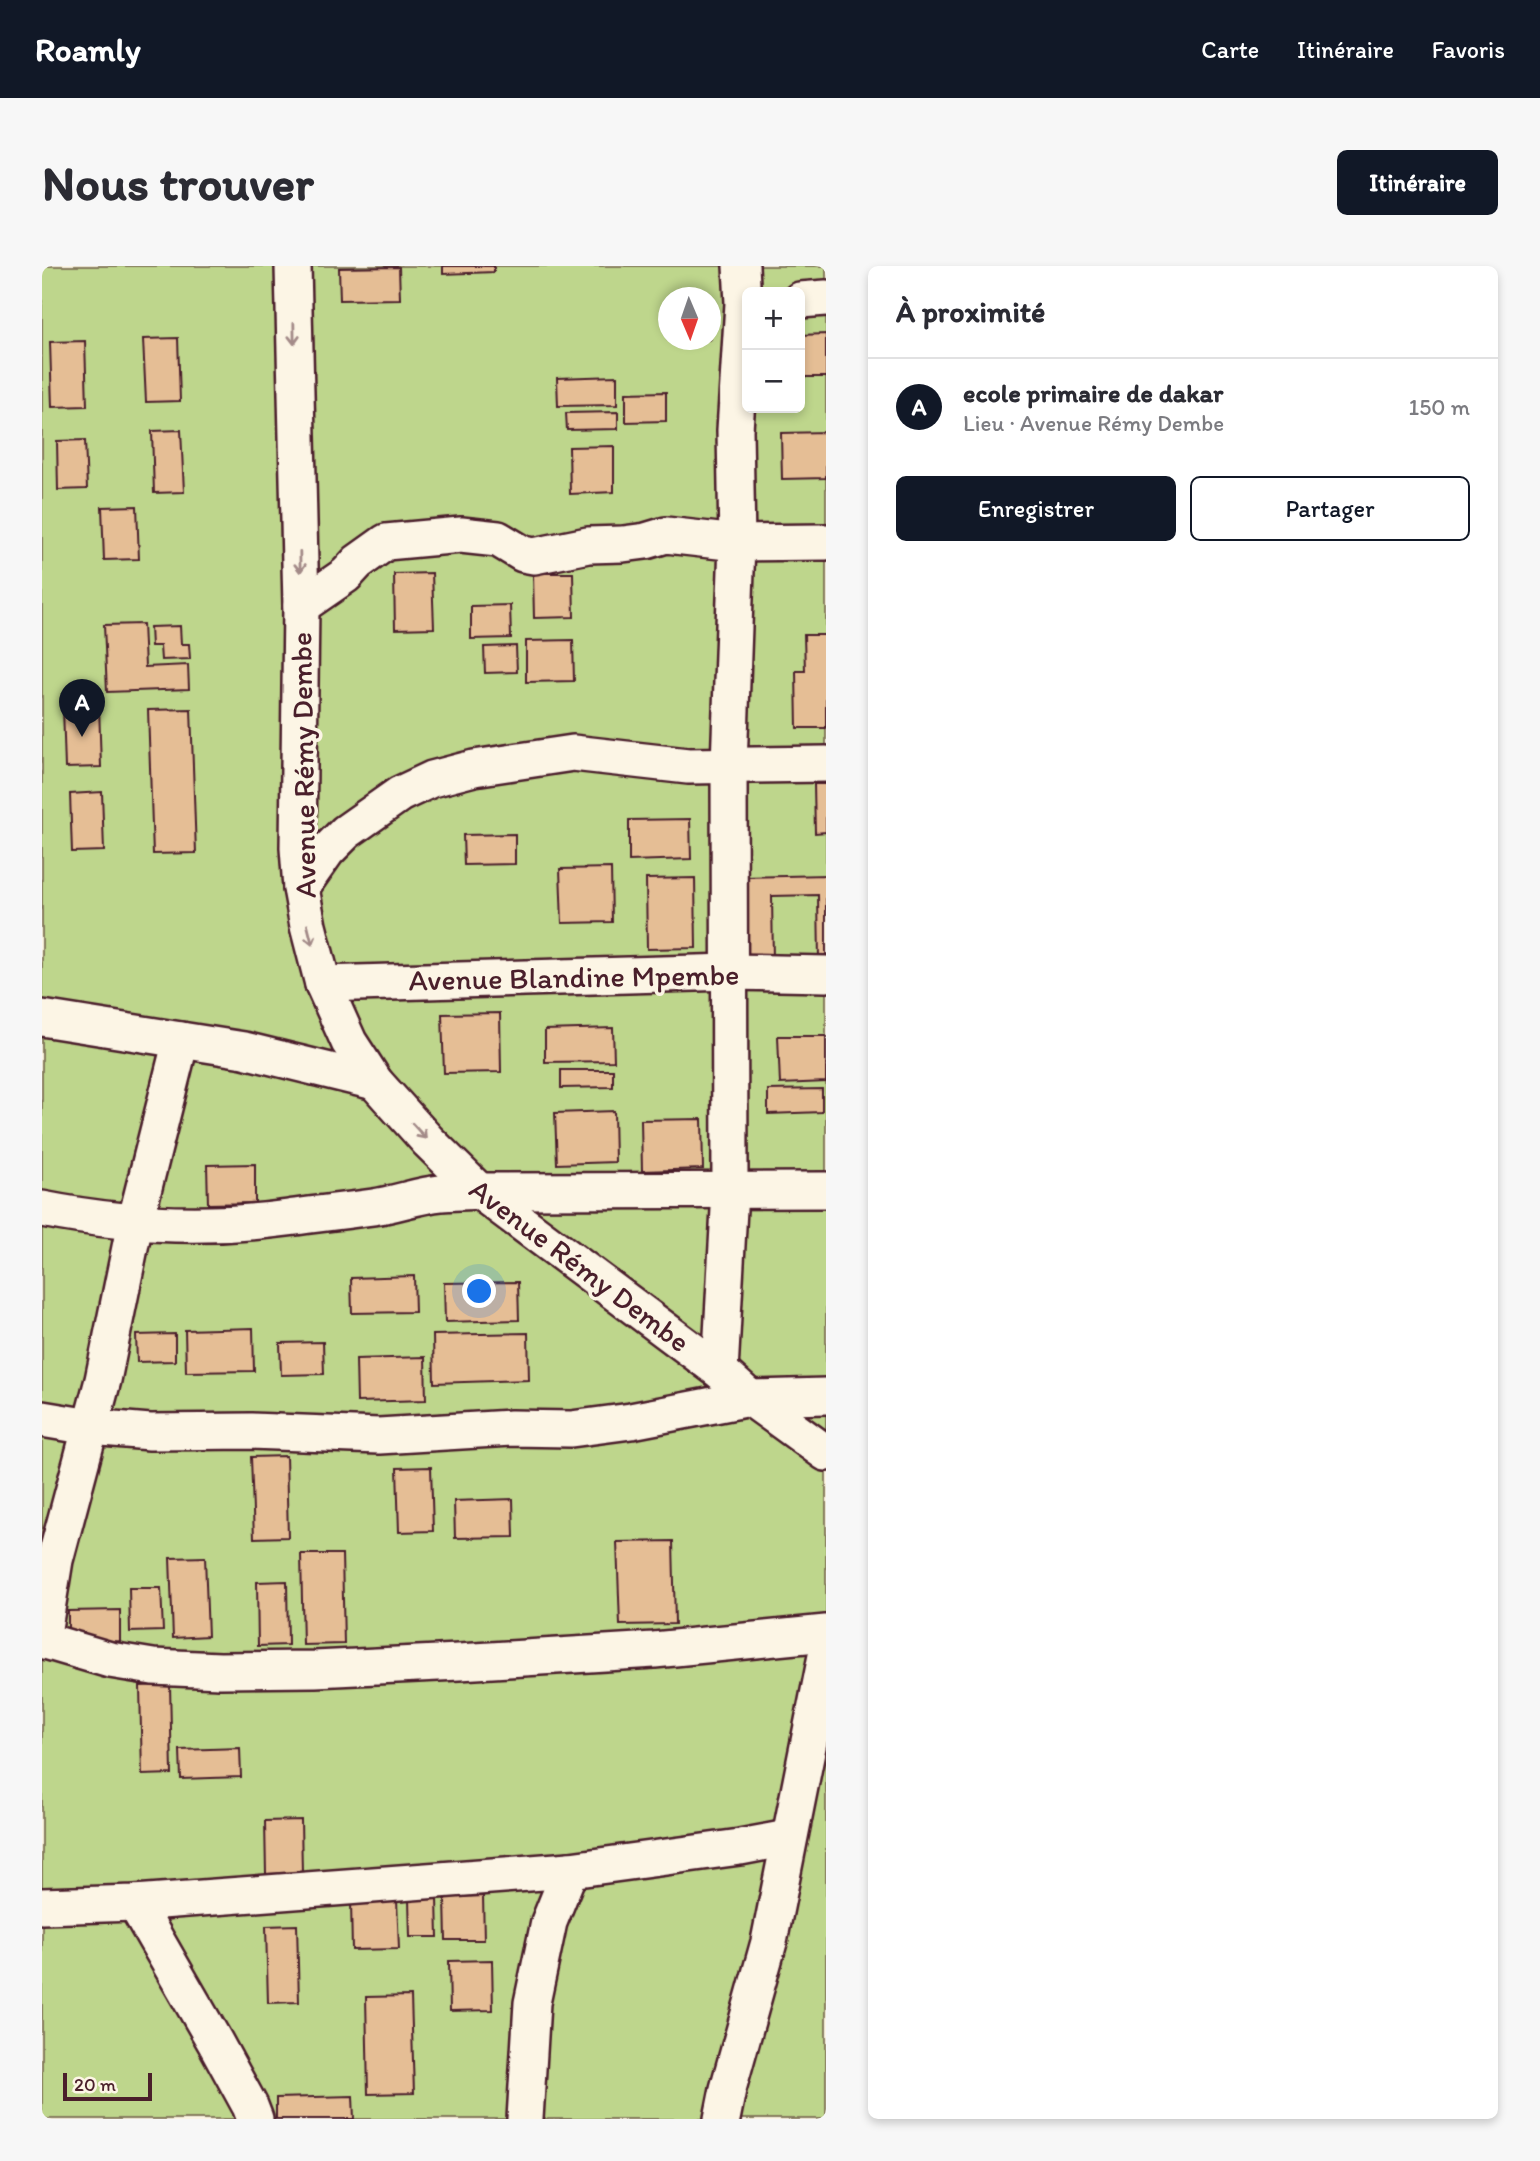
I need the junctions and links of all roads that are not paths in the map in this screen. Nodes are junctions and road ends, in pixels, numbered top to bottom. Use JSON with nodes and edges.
{"nodes":[{"id":1,"x":293,"y":266,"type":"edge"},
{"id":2,"x":741,"y":266,"type":"edge"},
{"id":3,"x":743,"y":287,"type":"edge"},
{"id":4,"x":826,"y":298,"type":"edge"},
{"id":5,"x":805,"y":300,"type":"edge"},
{"id":6,"x":742,"y":341,"type":"edge"},
{"id":7,"x":826,"y":542,"type":"edge"},
{"id":8,"x":737,"y":543,"type":"junction"},
{"id":9,"x":301,"y":606,"type":"junction"},
{"id":10,"x":826,"y":764,"type":"edge"},
{"id":11,"x":729,"y":765,"type":"junction"},
{"id":12,"x":301,"y":888,"type":"junction"},
{"id":13,"x":731,"y":972,"type":"junction"},
{"id":14,"x":826,"y":974,"type":"edge"},
{"id":15,"x":323,"y":984,"type":"junction"},
{"id":16,"x":42,"y":1018,"type":"edge"},
{"id":17,"x":181,"y":1040,"type":"junction"},
{"id":18,"x":374,"y":1082,"type":"junction"},
{"id":19,"x":826,"y":1190,"type":"edge"},
{"id":20,"x":479,"y":1191,"type":"junction"},
{"id":21,"x":730,"y":1191,"type":"junction"},
{"id":22,"x":42,"y":1209,"type":"edge"},
{"id":23,"x":135,"y":1223,"type":"junction"},
{"id":24,"x":720,"y":1371,"type":"junction"},
{"id":25,"x":826,"y":1396,"type":"edge"},
{"id":26,"x":750,"y":1398,"type":"junction"},
{"id":27,"x":42,"y":1419,"type":"edge"},
{"id":28,"x":90,"y":1427,"type":"junction"},
{"id":29,"x":826,"y":1453,"type":"edge"},
{"id":30,"x":826,"y":1633,"type":"edge"},
{"id":31,"x":42,"y":1641,"type":"edge"},
{"id":32,"x":826,"y":1656,"type":"edge"},
{"id":33,"x":789,"y":1838,"type":"junction"},
{"id":34,"x":570,"y":1870,"type":"junction"},
{"id":35,"x":135,"y":1903,"type":"junction"},
{"id":36,"x":42,"y":1906,"type":"edge"},
{"id":37,"x":245,"y":2115,"type":"edge"},
{"id":38,"x":525,"y":2119,"type":"edge"},
{"id":39,"x":722,"y":2119,"type":"edge"}],
"edges":[{"from":1,"to":9,"type":"street","name":"Avenue Rémy Dembe","one_way":true},
{"from":2,"to":3,"type":"street"},
{"from":4,"to":5,"type":"street"},
{"from":6,"to":8,"type":"street"},
{"from":7,"to":8,"type":"street"},
{"from":8,"to":9,"type":"street"},
{"from":8,"to":11,"type":"street"},
{"from":9,"to":12,"type":"street","name":"Avenue Rémy Dembe"},
{"from":10,"to":11,"type":"street"},
{"from":11,"to":12,"type":"street"},
{"from":11,"to":13,"type":"street"},
{"from":12,"to":15,"type":"street","name":"Avenue Rémy Dembe","one_way":true},
{"from":13,"to":14,"type":"street","name":"Avenue Blandine Mpembe"},
{"from":13,"to":15,"type":"street","name":"Avenue Blandine Mpembe"},
{"from":13,"to":21,"type":"street"},
{"from":15,"to":18,"type":"street","name":"Avenue Rémy Dembe"},
{"from":16,"to":17,"type":"street"},
{"from":17,"to":18,"type":"street"},
{"from":17,"to":23,"type":"street"},
{"from":18,"to":20,"type":"street","name":"Avenue Rémy Dembe","one_way":true},
{"from":19,"to":21,"type":"street"},
{"from":20,"to":21,"type":"street"},
{"from":20,"to":23,"type":"street"},
{"from":20,"to":24,"type":"street","name":"Avenue Rémy Dembe"},
{"from":21,"to":24,"type":"street"},
{"from":22,"to":23,"type":"street"},
{"from":23,"to":28,"type":"street"},
{"from":24,"to":26,"type":"street","name":"Avenue Rémy Dembe"},
{"from":25,"to":26,"type":"street"},
{"from":26,"to":28,"type":"street"},
{"from":26,"to":29,"type":"street","name":"Avenue Rémy Dembe"},
{"from":27,"to":28,"type":"street"},
{"from":28,"to":31,"type":"street"},
{"from":30,"to":31,"type":"street"},
{"from":32,"to":33,"type":"street"},
{"from":33,"to":34,"type":"street"},
{"from":33,"to":39,"type":"street"},
{"from":34,"to":35,"type":"street"},
{"from":34,"to":38,"type":"street"},
{"from":35,"to":36,"type":"street"},
{"from":35,"to":37,"type":"street"}]}
